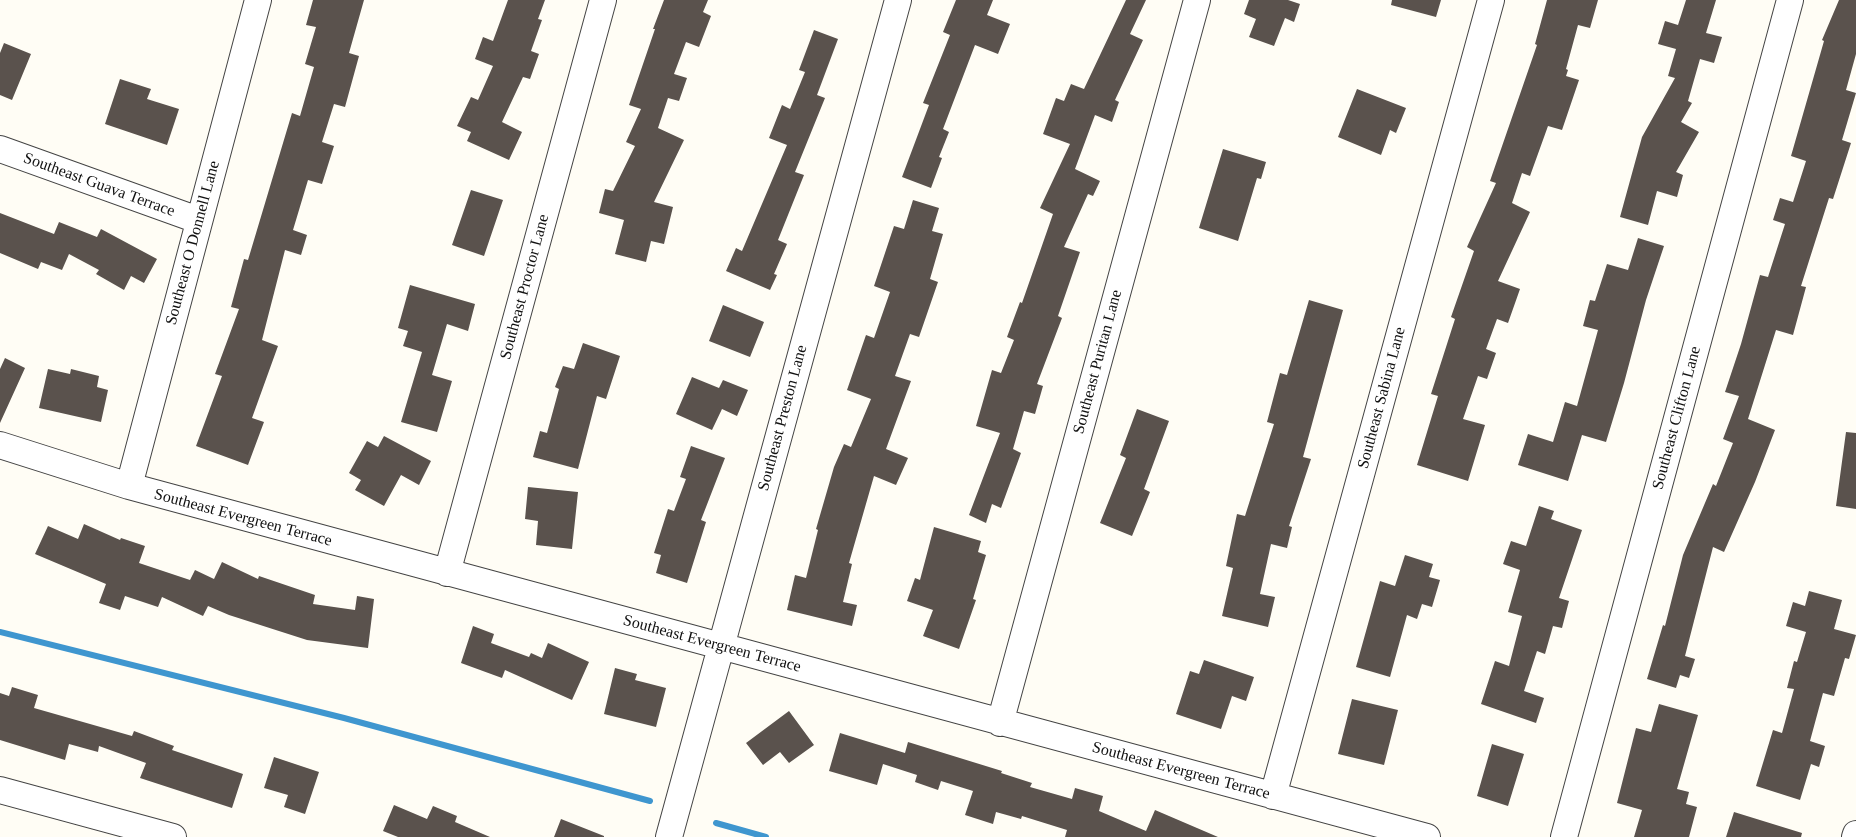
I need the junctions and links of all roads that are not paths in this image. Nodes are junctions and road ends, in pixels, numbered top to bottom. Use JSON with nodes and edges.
{"nodes":[{"id":1,"x":258,"y":0,"type":"edge"},
{"id":2,"x":603,"y":0,"type":"edge"},
{"id":3,"x":898,"y":0,"type":"edge"},
{"id":4,"x":1197,"y":0,"type":"edge"},
{"id":5,"x":1491,"y":0,"type":"edge"},
{"id":6,"x":1790,"y":0,"type":"edge"},
{"id":7,"x":0,"y":149,"type":"edge"},
{"id":8,"x":198,"y":220,"type":"junction"},
{"id":9,"x":0,"y":445,"type":"edge"},
{"id":10,"x":129,"y":486,"type":"junction"},
{"id":11,"x":447,"y":573,"type":"junction"},
{"id":12,"x":720,"y":646,"type":"junction"},
{"id":13,"x":1000,"y":723,"type":"junction"},
{"id":14,"x":0,"y":789,"type":"edge"},
{"id":15,"x":1273,"y":796,"type":"junction"},
{"id":16,"x":173,"y":837,"type":"edge"},
{"id":17,"x":669,"y":837,"type":"edge"},
{"id":18,"x":1426,"y":837,"type":"edge"},
{"id":19,"x":1564,"y":837,"type":"edge"}],
"edges":[{"from":1,"to":8,"type":"street","name":"Southeast O Donnell Lane"},
{"from":2,"to":11,"type":"street","name":"Southeast Proctor Lane"},
{"from":3,"to":12,"type":"street","name":"Southeast Preston Lane"},
{"from":4,"to":13,"type":"street","name":"Southeast Puritan Lane"},
{"from":5,"to":15,"type":"street","name":"Southeast Sabina Lane"},
{"from":6,"to":19,"type":"street","name":"Southeast Clifton Lane"},
{"from":7,"to":8,"type":"street","name":"Southeast Guava Terrace"},
{"from":8,"to":10,"type":"street","name":"Southeast O Donnell Lane"},
{"from":9,"to":10,"type":"street","name":"Southeast Evergreen Terrace"},
{"from":10,"to":11,"type":"street","name":"Southeast Evergreen Terrace"},
{"from":11,"to":12,"type":"street","name":"Southeast Evergreen Terrace"},
{"from":12,"to":13,"type":"street","name":"Southeast Evergreen Terrace"},
{"from":12,"to":17,"type":"street","name":"Southeast Preston Lane"},
{"from":13,"to":15,"type":"street","name":"Southeast Evergreen Terrace"},
{"from":14,"to":16,"type":"street"},
{"from":15,"to":18,"type":"street","name":"Southeast Evergreen Terrace"}]}
